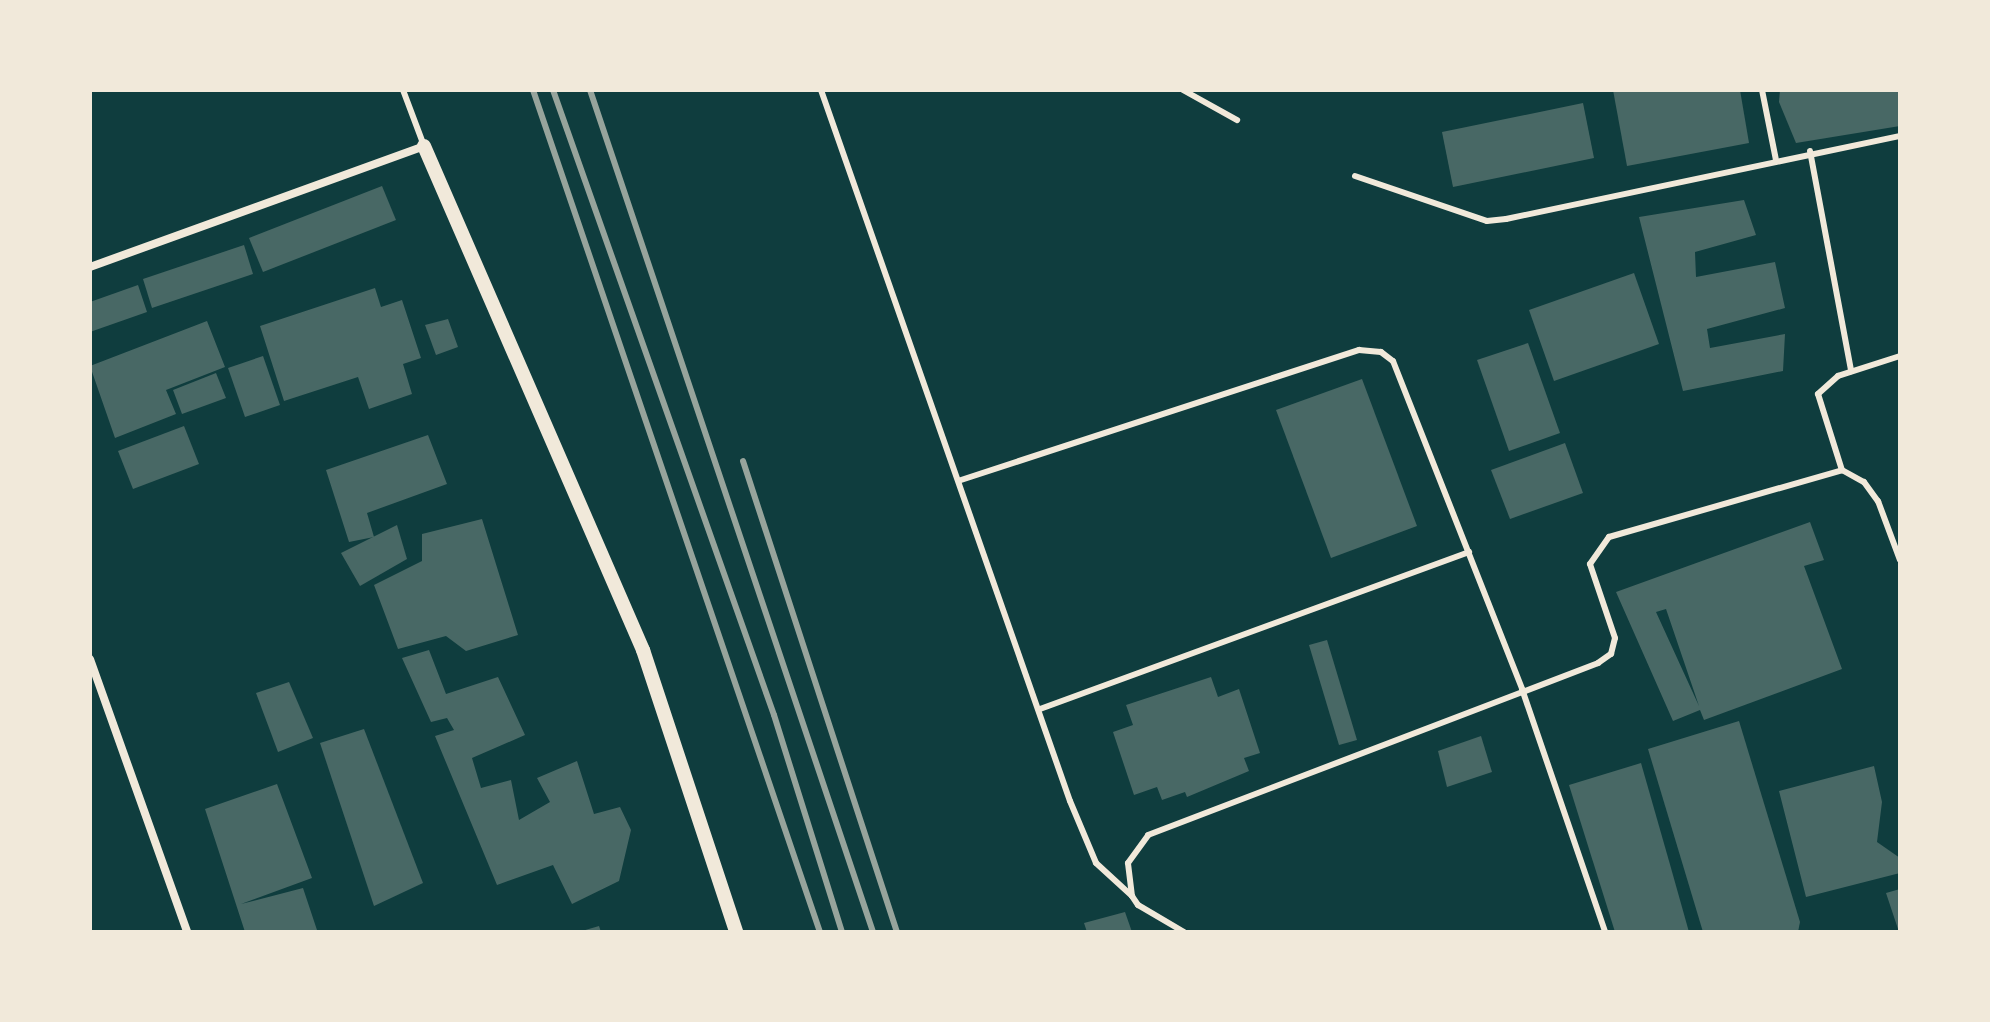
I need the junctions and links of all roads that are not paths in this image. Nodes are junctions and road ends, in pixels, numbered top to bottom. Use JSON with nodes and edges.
{"nodes":[{"id":1,"x":403,"y":90,"type":"edge"},
{"id":2,"x":821,"y":90,"type":"edge"},
{"id":3,"x":1183,"y":90,"type":"edge"},
{"id":4,"x":1762,"y":90,"type":"edge"},
{"id":5,"x":1237,"y":120,"type":"dead end"},
{"id":6,"x":1900,"y":136,"type":"edge"},
{"id":7,"x":424,"y":146,"type":"junction"},
{"id":8,"x":1810,"y":151,"type":"junction"},
{"id":9,"x":1776,"y":160,"type":"junction"},
{"id":10,"x":1355,"y":176,"type":"dead end"},
{"id":11,"x":90,"y":267,"type":"edge"},
{"id":12,"x":1900,"y":356,"type":"edge"},
{"id":13,"x":1851,"y":371,"type":"junction"},
{"id":14,"x":1842,"y":470,"type":"junction"},
{"id":15,"x":961,"y":480,"type":"junction"},
{"id":16,"x":1469,"y":552,"type":"junction"},
{"id":17,"x":1900,"y":560,"type":"edge"},
{"id":18,"x":90,"y":659,"type":"edge"},
{"id":19,"x":1522,"y":689,"type":"junction"},
{"id":20,"x":1040,"y":709,"type":"junction"},
{"id":21,"x":1132,"y":896,"type":"junction"},
{"id":22,"x":187,"y":932,"type":"edge"},
{"id":23,"x":736,"y":932,"type":"edge"},
{"id":24,"x":1184,"y":932,"type":"edge"},
{"id":25,"x":1605,"y":932,"type":"edge"}],
"edges":[{"from":1,"to":7,"type":"lane"},
{"from":2,"to":15,"type":"lane"},
{"from":3,"to":5,"type":"lane"},
{"from":4,"to":9,"type":"lane"},
{"from":6,"to":8,"type":"lane"},
{"from":7,"to":11,"type":"street"},
{"from":7,"to":23,"type":"street"},
{"from":8,"to":9,"type":"lane"},
{"from":8,"to":13,"type":"lane"},
{"from":9,"to":10,"type":"lane"},
{"from":12,"to":13,"type":"lane"},
{"from":13,"to":14,"type":"lane"},
{"from":14,"to":17,"type":"lane"},
{"from":14,"to":19,"type":"lane"},
{"from":15,"to":16,"type":"lane"},
{"from":15,"to":20,"type":"lane"},
{"from":16,"to":19,"type":"lane"},
{"from":16,"to":20,"type":"lane"},
{"from":18,"to":22,"type":"street"},
{"from":19,"to":21,"type":"lane"},
{"from":19,"to":25,"type":"lane"},
{"from":20,"to":21,"type":"lane"},
{"from":21,"to":24,"type":"lane"}]}
